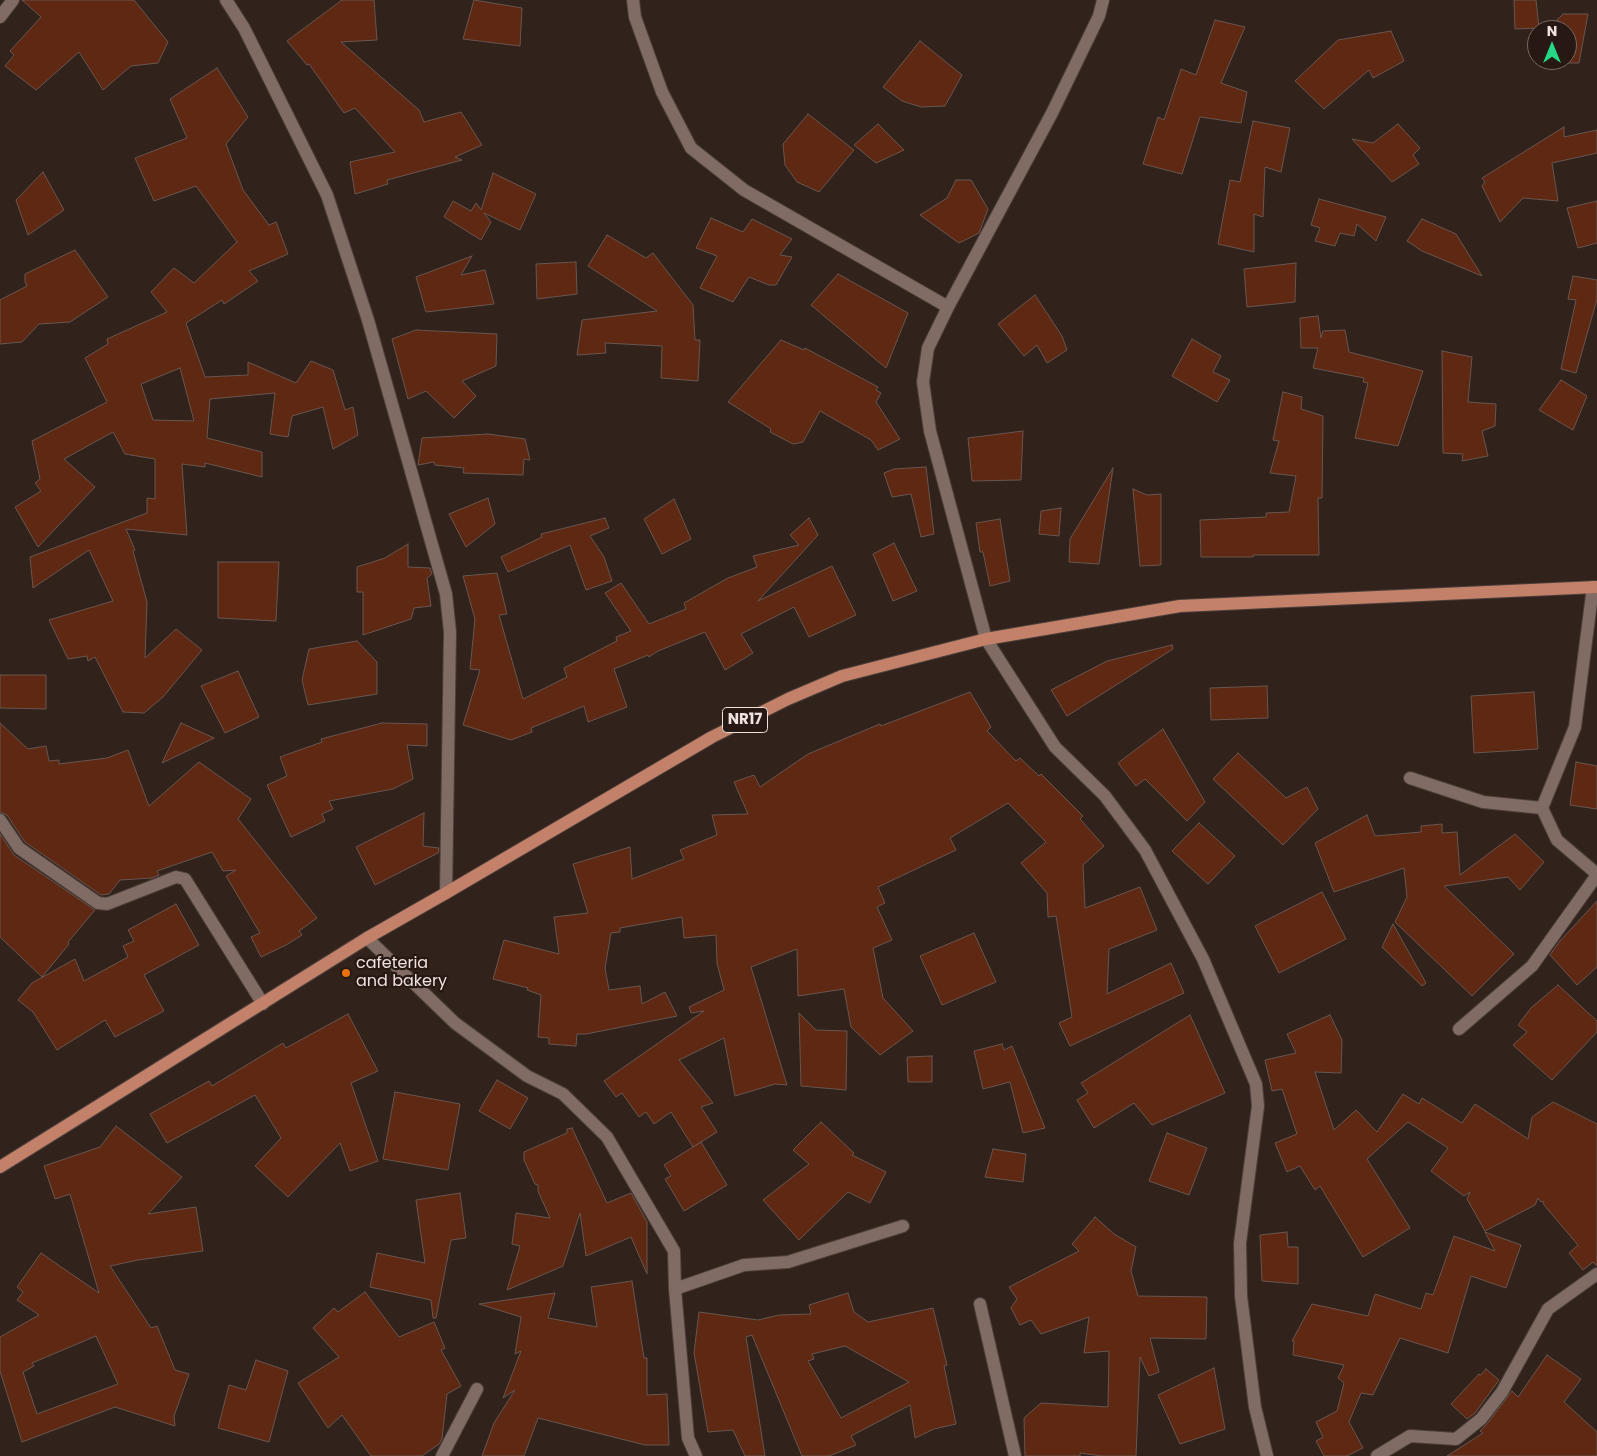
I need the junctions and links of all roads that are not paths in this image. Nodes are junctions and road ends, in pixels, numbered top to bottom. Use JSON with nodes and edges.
{"nodes":[{"id":1,"x":13,"y":0,"type":"edge"},
{"id":2,"x":226,"y":0,"type":"edge"},
{"id":3,"x":633,"y":0,"type":"edge"},
{"id":4,"x":1103,"y":0,"type":"edge"},
{"id":5,"x":0,"y":17,"type":"edge"},
{"id":6,"x":948,"y":307,"type":"junction"},
{"id":7,"x":1595,"y":587,"type":"edge"},
{"id":8,"x":986,"y":640,"type":"junction"},
{"id":9,"x":1410,"y":778,"type":"dead end"},
{"id":10,"x":1542,"y":808,"type":"junction"},
{"id":11,"x":0,"y":820,"type":"edge"},
{"id":12,"x":1597,"y":874,"type":"edge"},
{"id":13,"x":446,"y":893,"type":"junction"},
{"id":14,"x":367,"y":938,"type":"junction"},
{"id":15,"x":263,"y":1004,"type":"junction"},
{"id":16,"x":1460,"y":1029,"type":"dead end"},
{"id":17,"x":0,"y":1167,"type":"edge"},
{"id":18,"x":903,"y":1226,"type":"dead end"},
{"id":19,"x":1597,"y":1274,"type":"edge"},
{"id":20,"x":675,"y":1289,"type":"junction"},
{"id":21,"x":980,"y":1304,"type":"dead end"},
{"id":22,"x":477,"y":1389,"type":"dead end"},
{"id":23,"x":442,"y":1456,"type":"edge"},
{"id":24,"x":696,"y":1456,"type":"edge"},
{"id":25,"x":1015,"y":1456,"type":"edge"},
{"id":26,"x":1267,"y":1456,"type":"edge"},
{"id":27,"x":1377,"y":1456,"type":"edge"}],
"edges":[{"from":1,"to":5,"type":"street"},
{"from":2,"to":13,"type":"street"},
{"from":3,"to":6,"type":"street"},
{"from":4,"to":6,"type":"street"},
{"from":6,"to":8,"type":"street"},
{"from":7,"to":8,"type":"main road","number":"NR17"},
{"from":7,"to":10,"type":"street"},
{"from":8,"to":13,"type":"main road","number":"NR17"},
{"from":8,"to":26,"type":"street"},
{"from":9,"to":10,"type":"street"},
{"from":10,"to":12,"type":"street"},
{"from":11,"to":15,"type":"street"},
{"from":12,"to":16,"type":"street"},
{"from":13,"to":14,"type":"main road","number":"NR17"},
{"from":14,"to":15,"type":"main road","number":"NR17"},
{"from":14,"to":20,"type":"street"},
{"from":15,"to":17,"type":"main road","number":"NR17"},
{"from":18,"to":20,"type":"street"},
{"from":19,"to":27,"type":"street"},
{"from":20,"to":24,"type":"street"},
{"from":21,"to":25,"type":"street"},
{"from":22,"to":23,"type":"street"}]}
